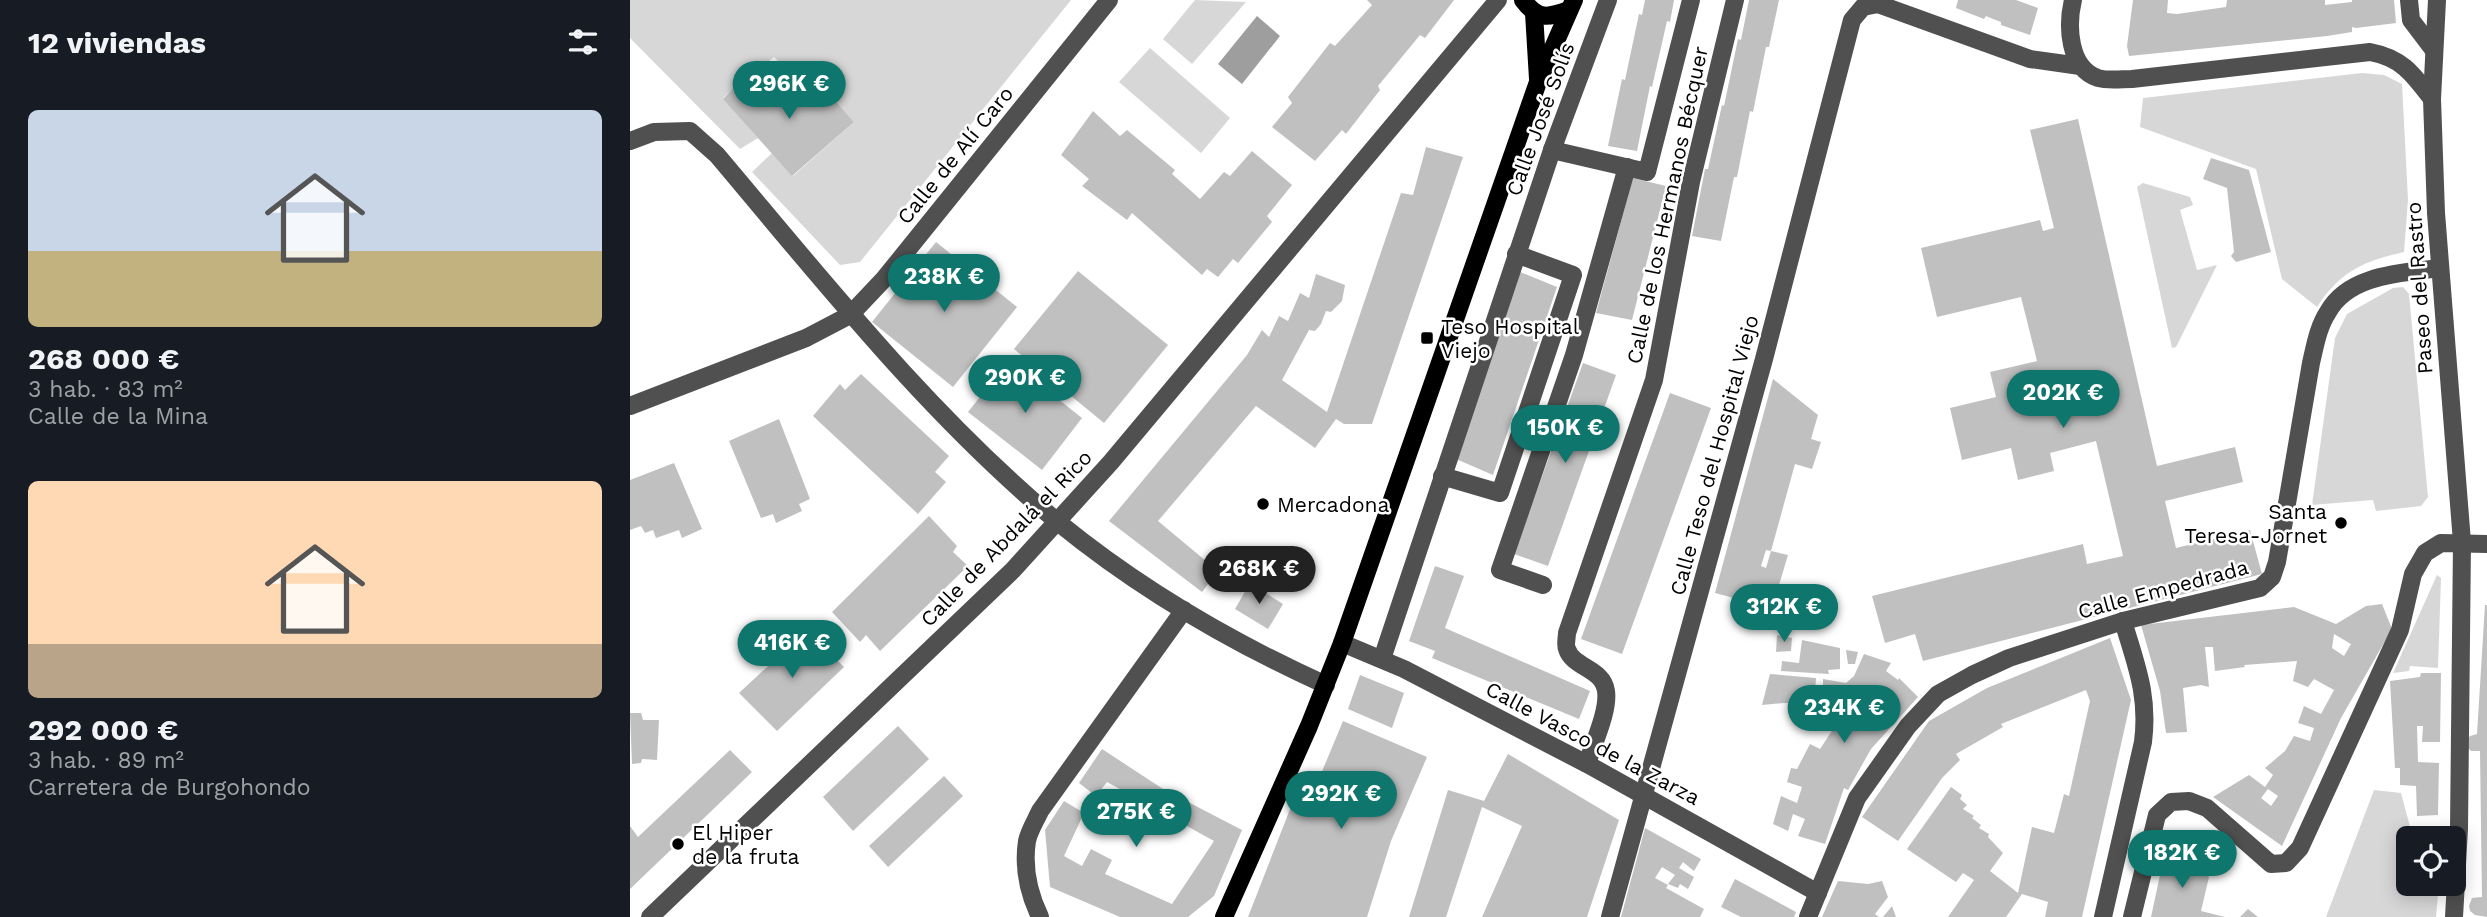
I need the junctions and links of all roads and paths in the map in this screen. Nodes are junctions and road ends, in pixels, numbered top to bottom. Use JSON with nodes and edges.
{"nodes":[{"id":1,"x":1110,"y":0,"type":"edge"},
{"id":2,"x":1497,"y":0,"type":"edge"},
{"id":3,"x":1608,"y":0,"type":"edge"},
{"id":4,"x":1691,"y":0,"type":"edge"},
{"id":5,"x":1735,"y":0,"type":"edge"},
{"id":6,"x":2073,"y":0,"type":"edge"},
{"id":7,"x":2409,"y":0,"type":"edge"},
{"id":8,"x":2437,"y":0,"type":"edge"},
{"id":9,"x":1572,"y":5,"type":"edge"},
{"id":10,"x":1528,"y":6,"type":"edge"},
{"id":11,"x":2433,"y":49,"type":"junction"},
{"id":12,"x":2080,"y":66,"type":"junction"},
{"id":13,"x":1538,"y":82,"type":"junction"},
{"id":14,"x":2432,"y":99,"type":"junction"},
{"id":15,"x":630,"y":141,"type":"edge"},
{"id":16,"x":1552,"y":150,"type":"junction"},
{"id":17,"x":1627,"y":167,"type":"junction"},
{"id":18,"x":1516,"y":254,"type":"junction"},
{"id":19,"x":2440,"y":268,"type":"junction"},
{"id":20,"x":850,"y":315,"type":"junction"},
{"id":21,"x":630,"y":406,"type":"edge"},
{"id":22,"x":1442,"y":476,"type":"junction"},
{"id":23,"x":1057,"y":521,"type":"junction"},
{"id":24,"x":2462,"y":542,"type":"junction"},
{"id":25,"x":2487,"y":544,"type":"edge"},
{"id":26,"x":1543,"y":585,"type":"dead end"},
{"id":27,"x":1184,"y":610,"type":"junction"},
{"id":28,"x":2123,"y":621,"type":"junction"},
{"id":29,"x":1342,"y":643,"type":"junction"},
{"id":30,"x":1382,"y":659,"type":"junction"},
{"id":31,"x":1326,"y":685,"type":"junction"},
{"id":32,"x":1587,"y":764,"type":"junction"},
{"id":33,"x":1645,"y":795,"type":"junction"},
{"id":34,"x":1818,"y":893,"type":"junction"},
{"id":35,"x":1223,"y":915,"type":"edge"},
{"id":36,"x":650,"y":917,"type":"edge"},
{"id":37,"x":1040,"y":917,"type":"edge"},
{"id":38,"x":1610,"y":917,"type":"edge"},
{"id":39,"x":1808,"y":917,"type":"edge"},
{"id":40,"x":2103,"y":917,"type":"edge"},
{"id":41,"x":2132,"y":917,"type":"edge"},
{"id":42,"x":2454,"y":917,"type":"edge"}],
"edges":[{"from":1,"to":20,"type":"street","name":"Calle de Alí Caro"},
{"from":2,"to":23,"type":"street","name":"Calle de Abdalá el Rico"},
{"from":3,"to":16,"type":"street","name":"Calle José Solís"},
{"from":4,"to":17,"type":"street"},
{"from":5,"to":32,"type":"street","name":"Calle de los Hermanos Bécquer"},
{"from":6,"to":12,"type":"street"},
{"from":7,"to":11,"type":"street"},
{"from":8,"to":11,"type":"street","name":"Paseo del Rastro"},
{"from":9,"to":10,"type":"main road"},
{"from":9,"to":13,"type":"main road"},
{"from":10,"to":13,"type":"main road"},
{"from":11,"to":14,"type":"street","name":"Paseo del Rastro"},
{"from":12,"to":14,"type":"street"},
{"from":12,"to":33,"type":"street","name":"Calle Teso del Hospital Viejo"},
{"from":13,"to":29,"type":"main road"},
{"from":14,"to":19,"type":"street","name":"Paseo del Rastro"},
{"from":15,"to":20,"type":"street"},
{"from":16,"to":17,"type":"street"},
{"from":16,"to":18,"type":"street","name":"Calle José Solís"},
{"from":17,"to":26,"type":"street"},
{"from":18,"to":22,"type":"street","name":"Calle José Solís"},
{"from":18,"to":22,"type":"street"},
{"from":19,"to":24,"type":"street","name":"Paseo del Rastro"},
{"from":19,"to":28,"type":"street","name":"Calle Empedrada"},
{"from":20,"to":21,"type":"street","name":"Calle de Alí Caro"},
{"from":20,"to":23,"type":"street"},
{"from":22,"to":30,"type":"street","name":"Calle José Solís"},
{"from":23,"to":27,"type":"street"},
{"from":23,"to":36,"type":"street","name":"Calle de Abdalá el Rico"},
{"from":24,"to":25,"type":"street"},
{"from":24,"to":41,"type":"street"},
{"from":24,"to":42,"type":"street","name":"Paseo del Rastro"},
{"from":27,"to":31,"type":"street"},
{"from":27,"to":37,"type":"street"},
{"from":28,"to":34,"type":"street","name":"Calle Empedrada"},
{"from":28,"to":40,"type":"street"},
{"from":29,"to":30,"type":"street","name":"Calle Vasco de la Zarza"},
{"from":29,"to":31,"type":"main road"},
{"from":30,"to":32,"type":"street","name":"Calle Vasco de la Zarza"},
{"from":31,"to":35,"type":"main road"},
{"from":32,"to":33,"type":"street","name":"Calle Vasco de la Zarza"},
{"from":33,"to":34,"type":"street","name":"Calle Vasco de la Zarza"},
{"from":33,"to":38,"type":"street","name":"Calle Teso del Hospital Viejo"},
{"from":34,"to":39,"type":"street","name":"Calle Empedrada"}]}
